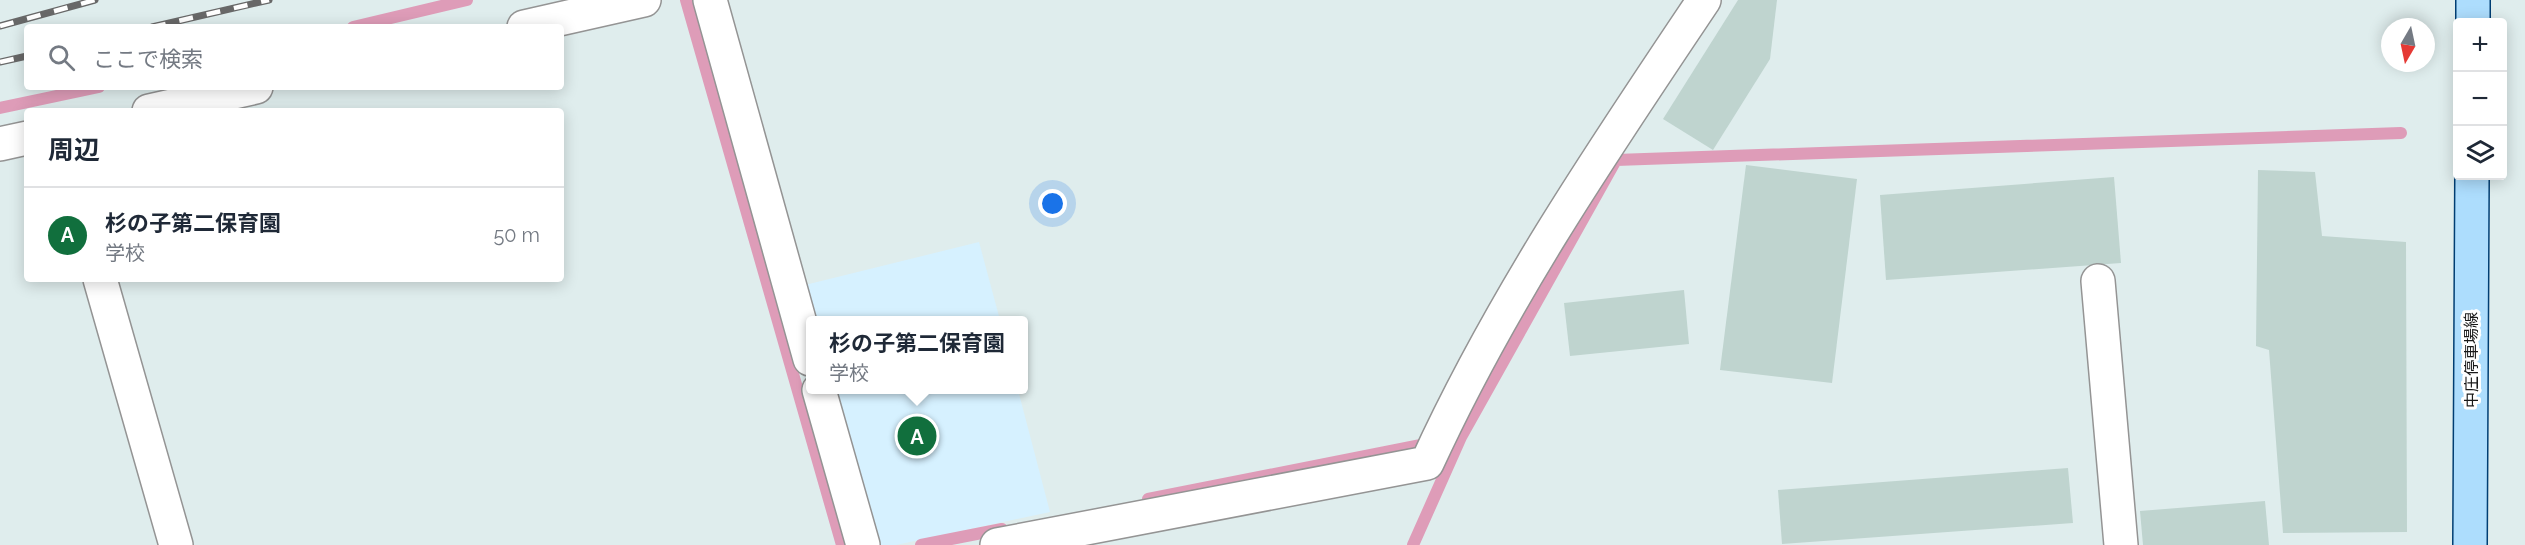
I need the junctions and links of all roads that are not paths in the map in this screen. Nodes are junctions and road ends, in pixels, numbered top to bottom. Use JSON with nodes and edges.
{"nodes":[{"id":1,"x":644,"y":0,"type":"edge"},
{"id":2,"x":710,"y":0,"type":"edge"},
{"id":3,"x":1704,"y":0,"type":"edge"},
{"id":4,"x":2474,"y":0,"type":"edge"},
{"id":5,"x":2473,"y":18,"type":"edge"},
{"id":6,"x":537,"y":24,"type":"edge"},
{"id":7,"x":243,"y":90,"type":"edge"},
{"id":8,"x":162,"y":108,"type":"edge"},
{"id":9,"x":24,"y":139,"type":"edge"},
{"id":10,"x":0,"y":144,"type":"edge"},
{"id":11,"x":2472,"y":180,"type":"edge"},
{"id":12,"x":2097,"y":281,"type":"dead end"},
{"id":13,"x":101,"y":282,"type":"edge"},
{"id":14,"x":806,"y":345,"type":"edge"},
{"id":15,"x":820,"y":394,"type":"edge"},
{"id":16,"x":176,"y":545,"type":"edge"},
{"id":17,"x":863,"y":545,"type":"edge"},
{"id":18,"x":997,"y":545,"type":"edge"},
{"id":19,"x":2121,"y":545,"type":"edge"},
{"id":20,"x":2470,"y":545,"type":"edge"}],
"edges":[{"from":1,"to":6,"type":"street"},
{"from":2,"to":14,"type":"street"},
{"from":3,"to":18,"type":"street"},
{"from":4,"to":5,"type":"main road"},
{"from":7,"to":8,"type":"street"},
{"from":9,"to":10,"type":"street"},
{"from":11,"to":20,"type":"main road","name":"中庄停車場線"},
{"from":12,"to":19,"type":"street"},
{"from":13,"to":16,"type":"street"},
{"from":15,"to":17,"type":"street"}]}
